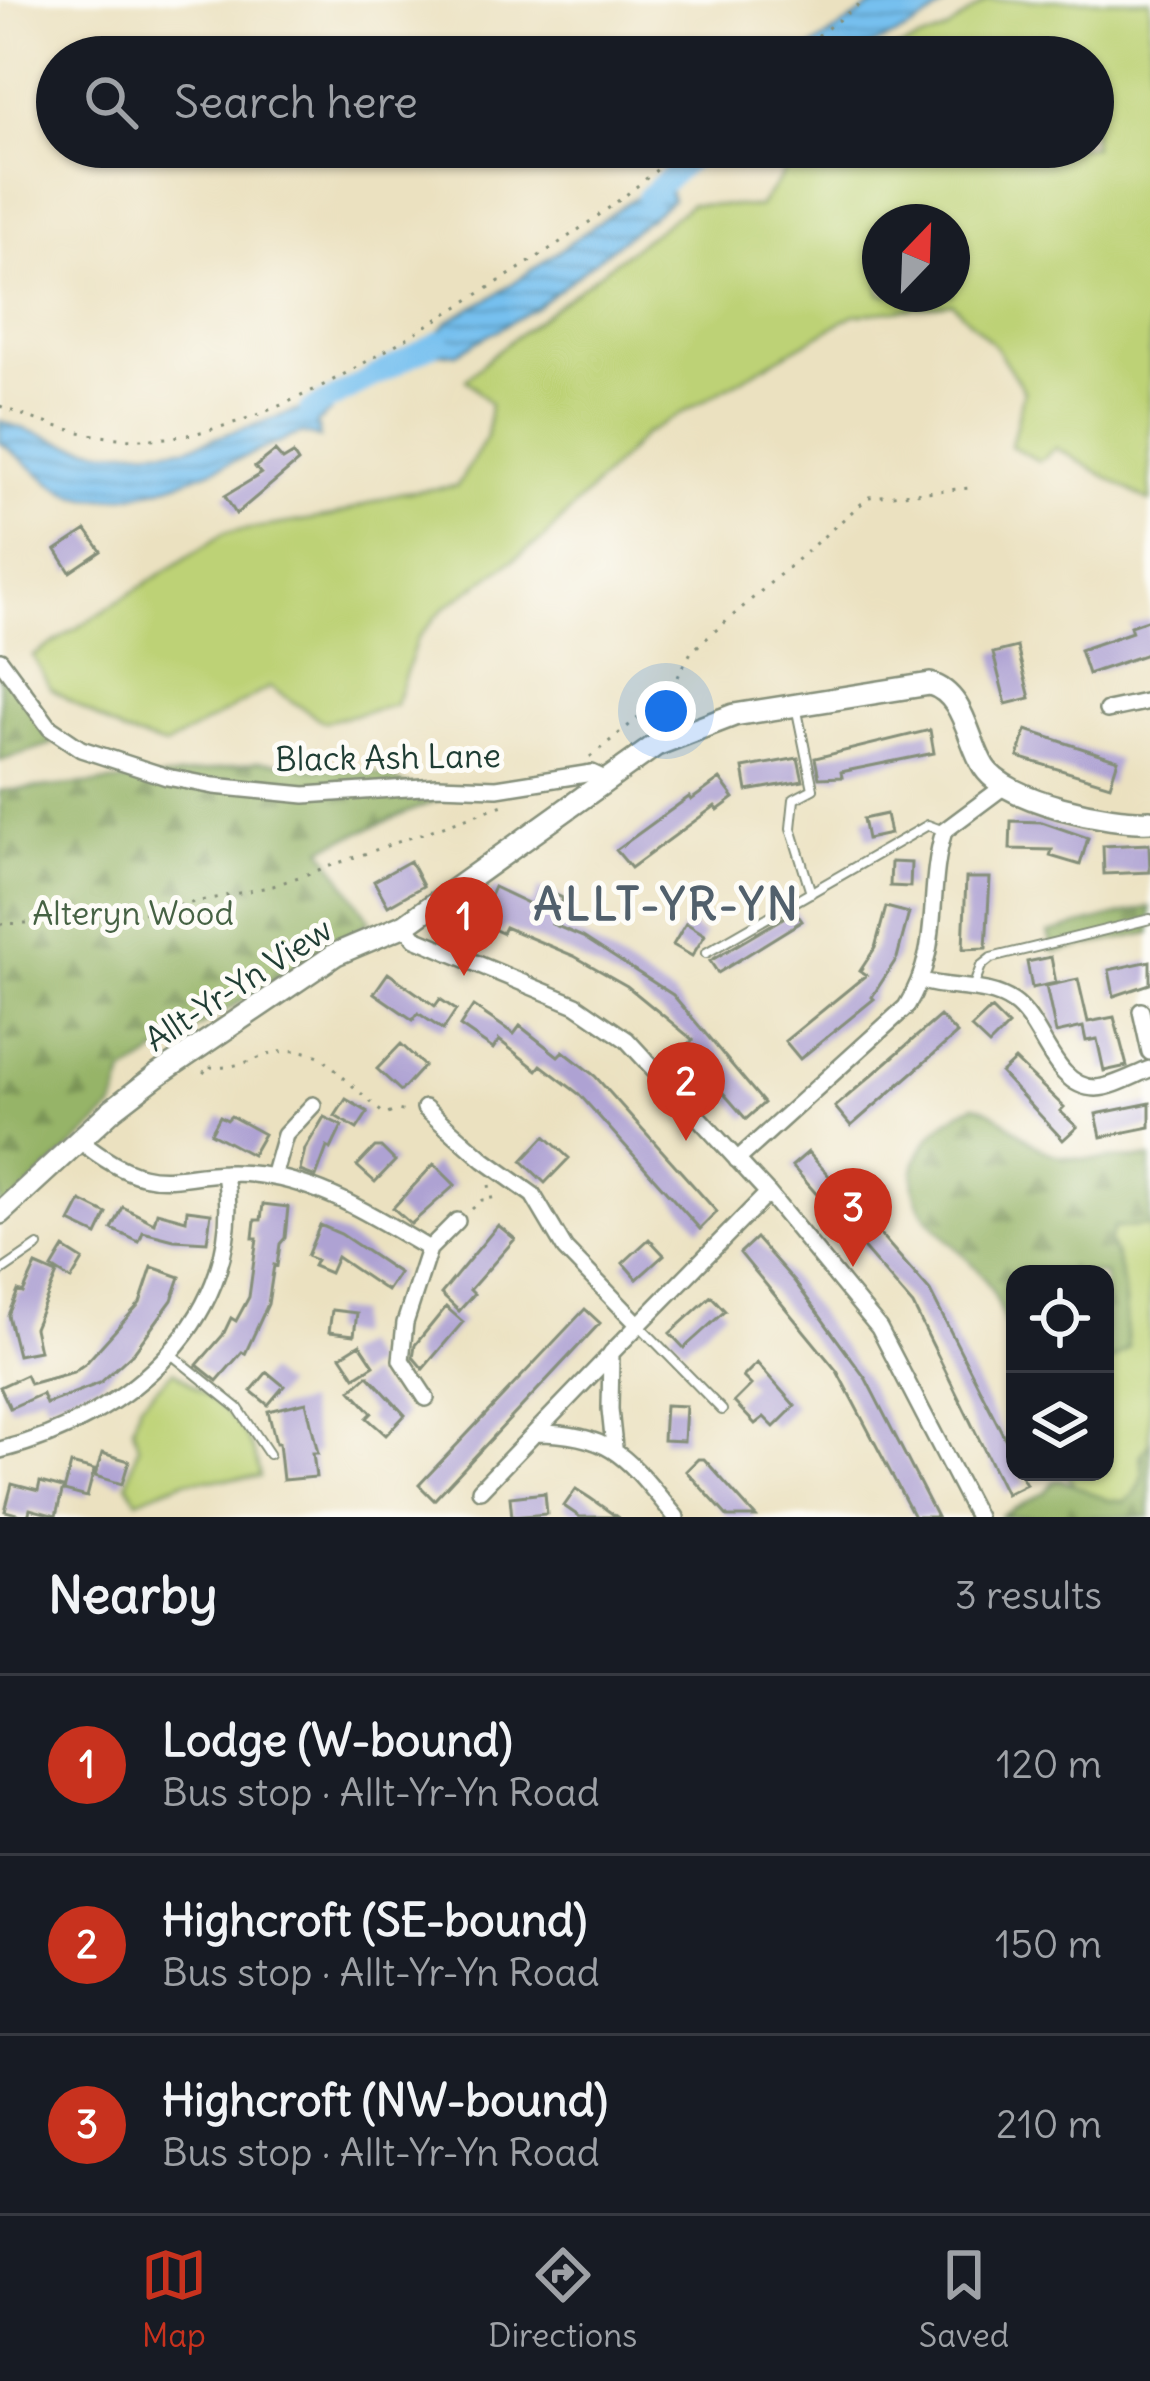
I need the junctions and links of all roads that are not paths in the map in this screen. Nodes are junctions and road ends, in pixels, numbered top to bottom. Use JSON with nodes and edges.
{"nodes":[{"id":1,"x":0,"y":660,"type":"edge"},
{"id":2,"x":1150,"y":701,"type":"edge"},
{"id":3,"x":794,"y":704,"type":"junction"},
{"id":4,"x":1107,"y":710,"type":"dead end"},
{"id":5,"x":599,"y":776,"type":"junction"},
{"id":6,"x":1003,"y":787,"type":"junction"},
{"id":7,"x":1150,"y":821,"type":"edge"},
{"id":8,"x":944,"y":831,"type":"junction"},
{"id":9,"x":811,"y":892,"type":"junction"},
{"id":10,"x":1150,"y":919,"type":"edge"},
{"id":11,"x":406,"y":926,"type":"junction"},
{"id":12,"x":706,"y":953,"type":"dead end"},
{"id":13,"x":922,"y":981,"type":"junction"},
{"id":14,"x":972,"y":989,"type":"junction"},
{"id":15,"x":1141,"y":1011,"type":"dead end"},
{"id":16,"x":1150,"y":1052,"type":"edge"},
{"id":17,"x":1150,"y":1069,"type":"edge"},
{"id":18,"x":314,"y":1105,"type":"dead end"},
{"id":19,"x":417,"y":1111,"type":"road end"},
{"id":20,"x":79,"y":1141,"type":"junction"},
{"id":21,"x":737,"y":1160,"type":"junction"},
{"id":22,"x":225,"y":1173,"type":"junction"},
{"id":23,"x":273,"y":1177,"type":"junction"},
{"id":24,"x":768,"y":1193,"type":"junction"},
{"id":25,"x":0,"y":1213,"type":"edge"},
{"id":26,"x":457,"y":1221,"type":"road end"},
{"id":27,"x":38,"y":1246,"type":"dead end"},
{"id":28,"x":429,"y":1249,"type":"junction"},
{"id":29,"x":0,"y":1272,"type":"edge"},
{"id":30,"x":639,"y":1325,"type":"junction"},
{"id":31,"x":170,"y":1353,"type":"junction"},
{"id":32,"x":611,"y":1353,"type":"junction"},
{"id":33,"x":426,"y":1398,"type":"dead end"},
{"id":34,"x":722,"y":1409,"type":"dead end"},
{"id":35,"x":536,"y":1432,"type":"junction"},
{"id":36,"x":614,"y":1448,"type":"junction"},
{"id":37,"x":0,"y":1450,"type":"edge"},
{"id":38,"x":269,"y":1454,"type":"dead end"},
{"id":39,"x":480,"y":1490,"type":"dead end"},
{"id":40,"x":676,"y":1517,"type":"edge"},
{"id":41,"x":976,"y":1517,"type":"edge"}],
"edges":[{"from":1,"to":5,"type":"street","name":"Black Ash Lane"},
{"from":2,"to":4,"type":"street"},
{"from":3,"to":5,"type":"street","name":"Allt-Yr-Yn View"},
{"from":3,"to":6,"type":"street","name":"Allt-Yr-Yn View"},
{"from":3,"to":9,"type":"lane"},
{"from":5,"to":11,"type":"street","name":"Allt-Yr-Yn View"},
{"from":6,"to":7,"type":"street"},
{"from":6,"to":8,"type":"street"},
{"from":8,"to":9,"type":"lane"},
{"from":8,"to":13,"type":"street"},
{"from":9,"to":12,"type":"lane"},
{"from":10,"to":14,"type":"lane"},
{"from":11,"to":20,"type":"street","name":"Allt-Yr-Yn View"},
{"from":11,"to":21,"type":"street"},
{"from":13,"to":14,"type":"street"},
{"from":13,"to":21,"type":"street"},
{"from":14,"to":17,"type":"street"},
{"from":15,"to":16,"type":"street"},
{"from":18,"to":23,"type":"street"},
{"from":19,"to":30,"type":"street"},
{"from":20,"to":22,"type":"street"},
{"from":20,"to":25,"type":"street","name":"Allt-Yr-Yn View"},
{"from":21,"to":24,"type":"street"},
{"from":22,"to":23,"type":"street"},
{"from":22,"to":31,"type":"street"},
{"from":23,"to":28,"type":"street"},
{"from":24,"to":30,"type":"street"},
{"from":24,"to":41,"type":"street"},
{"from":26,"to":28,"type":"street"},
{"from":27,"to":29,"type":"lane"},
{"from":28,"to":33,"type":"street"},
{"from":30,"to":32,"type":"street"},
{"from":30,"to":34,"type":"lane"},
{"from":31,"to":37,"type":"street"},
{"from":31,"to":38,"type":"lane"},
{"from":32,"to":35,"type":"street"},
{"from":32,"to":36,"type":"street"},
{"from":35,"to":36,"type":"street"},
{"from":35,"to":39,"type":"street"},
{"from":36,"to":40,"type":"street"}]}
